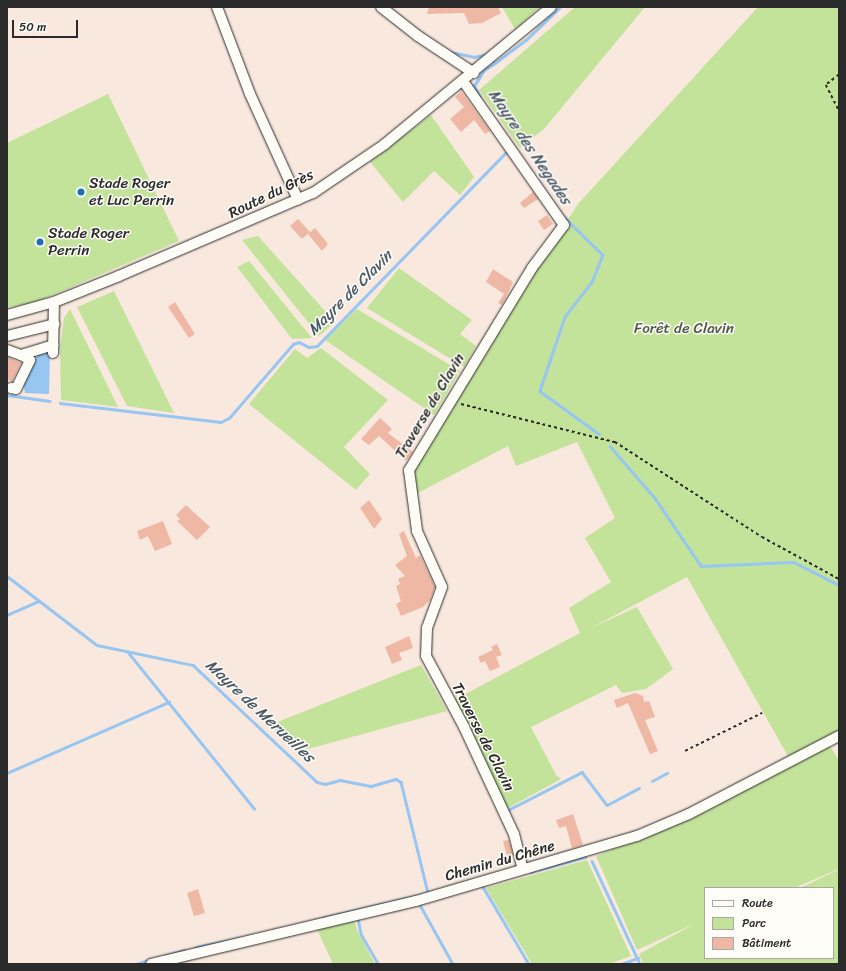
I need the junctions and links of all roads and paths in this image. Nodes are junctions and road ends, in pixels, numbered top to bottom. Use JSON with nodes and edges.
{"nodes":[{"id":1,"x":217,"y":7,"type":"edge"},
{"id":2,"x":381,"y":7,"type":"edge"},
{"id":3,"x":551,"y":7,"type":"edge"},
{"id":4,"x":474,"y":73,"type":"junction"},
{"id":5,"x":839,"y":75,"type":"edge"},
{"id":6,"x":464,"y":81,"type":"junction"},
{"id":7,"x":839,"y":110,"type":"edge"},
{"id":8,"x":298,"y":200,"type":"junction"},
{"id":9,"x":54,"y":302,"type":"junction"},
{"id":10,"x":7,"y":315,"type":"edge"},
{"id":11,"x":55,"y":324,"type":"junction"},
{"id":12,"x":7,"y":336,"type":"edge"},
{"id":13,"x":7,"y":350,"type":"edge"},
{"id":14,"x":21,"y":355,"type":"junction"},
{"id":15,"x":11,"y":388,"type":"dead end"},
{"id":16,"x":451,"y":400,"type":"junction"},
{"id":17,"x":839,"y":579,"type":"edge"},
{"id":18,"x":762,"y":713,"type":"dead end"},
{"id":19,"x":839,"y":736,"type":"edge"},
{"id":20,"x":685,"y":751,"type":"dead end"},
{"id":21,"x":523,"y":869,"type":"junction"},
{"id":22,"x":150,"y":964,"type":"edge"}],
"edges":[{"from":1,"to":8,"type":"street"},
{"from":2,"to":4,"type":"street"},
{"from":3,"to":4,"type":"street","name":"Route du Grès"},
{"from":4,"to":6,"type":"street","name":"Route du Grès"},
{"from":5,"to":7,"type":"path"},
{"from":6,"to":8,"type":"street","name":"Route du Grès"},
{"from":6,"to":16,"type":"street","name":"Traverse de Clavin"},
{"from":8,"to":9,"type":"street","name":"Route du Grès"},
{"from":9,"to":10,"type":"street","name":"Route du Grès"},
{"from":9,"to":11,"type":"street"},
{"from":11,"to":12,"type":"street"},
{"from":11,"to":14,"type":"street"},
{"from":13,"to":14,"type":"street"},
{"from":14,"to":15,"type":"street"},
{"from":16,"to":17,"type":"path"},
{"from":16,"to":21,"type":"street","name":"Traverse de Clavin"},
{"from":18,"to":20,"type":"path"},
{"from":19,"to":21,"type":"street","name":"Chemin du Chêne"},
{"from":21,"to":22,"type":"street","name":"Chemin du Chêne"}]}
